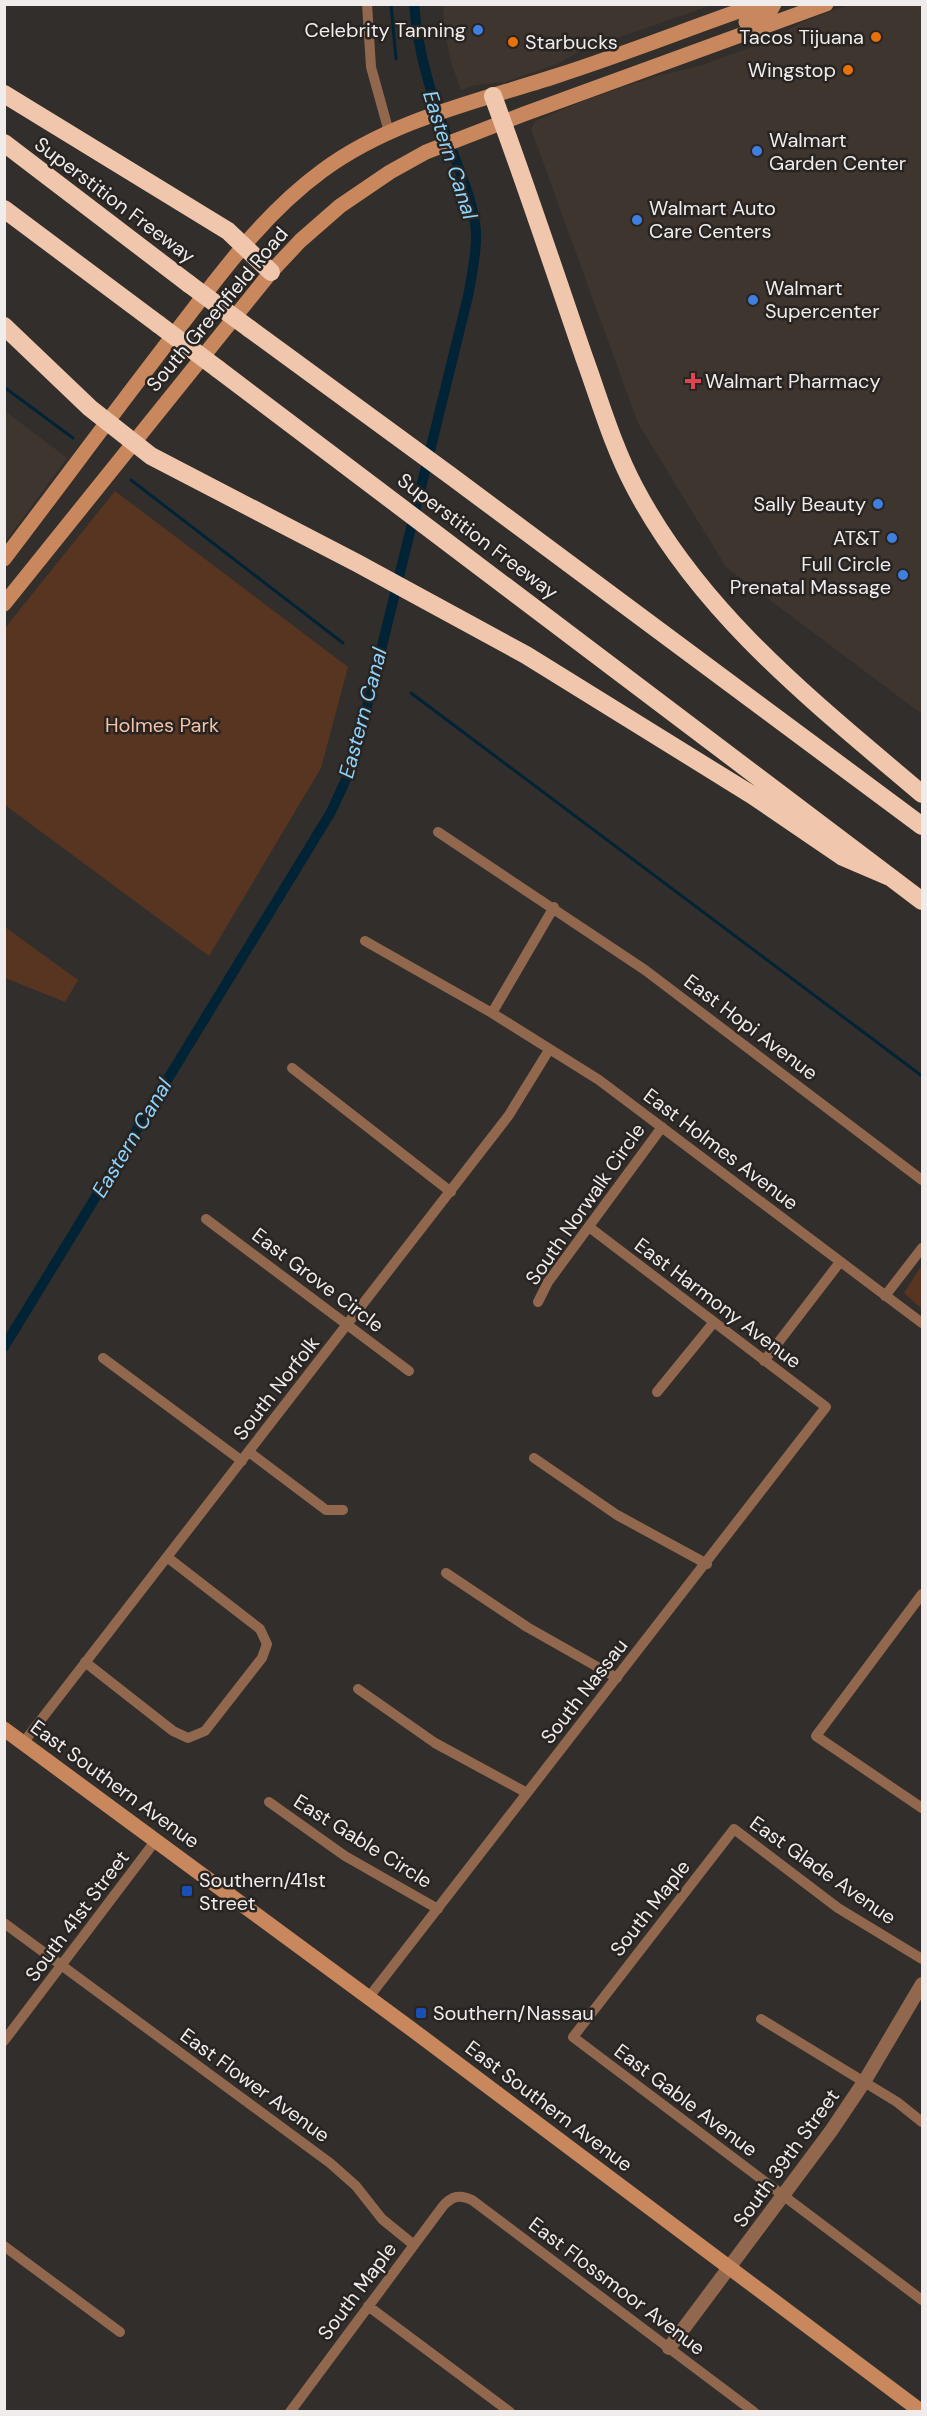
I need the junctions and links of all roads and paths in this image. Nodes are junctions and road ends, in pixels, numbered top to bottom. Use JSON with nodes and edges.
{"nodes":[{"id":1,"x":367,"y":4,"type":"edge"},
{"id":2,"x":759,"y":4,"type":"edge"},
{"id":3,"x":774,"y":4,"type":"edge"},
{"id":4,"x":791,"y":4,"type":"edge"},
{"id":5,"x":826,"y":4,"type":"edge"},
{"id":6,"x":784,"y":20,"type":"junction"},
{"id":7,"x":646,"y":69,"type":"junction"},
{"id":8,"x":4,"y":94,"type":"edge"},
{"id":9,"x":493,"y":96,"type":"junction"},
{"id":10,"x":502,"y":122,"type":"junction"},
{"id":11,"x":389,"y":132,"type":"junction"},
{"id":12,"x":4,"y":144,"type":"edge"},
{"id":13,"x":4,"y":209,"type":"edge"},
{"id":14,"x":243,"y":245,"type":"junction"},
{"id":15,"x":271,"y":272,"type":"junction"},
{"id":16,"x":4,"y":326,"type":"edge"},
{"id":17,"x":107,"y":422,"type":"junction"},
{"id":18,"x":135,"y":444,"type":"junction"},
{"id":19,"x":4,"y":560,"type":"edge"},
{"id":20,"x":4,"y":604,"type":"edge"},
{"id":21,"x":922,"y":794,"type":"edge"},
{"id":22,"x":922,"y":826,"type":"edge"},
{"id":23,"x":438,"y":831,"type":"dead end"},
{"id":24,"x":892,"y":878,"type":"junction"},
{"id":25,"x":922,"y":901,"type":"edge"},
{"id":26,"x":554,"y":907,"type":"junction"},
{"id":27,"x":365,"y":941,"type":"dead end"},
{"id":28,"x":492,"y":1013,"type":"junction"},
{"id":29,"x":549,"y":1050,"type":"junction"},
{"id":30,"x":292,"y":1068,"type":"dead end"},
{"id":31,"x":662,"y":1127,"type":"junction"},
{"id":32,"x":922,"y":1180,"type":"edge"},
{"id":33,"x":451,"y":1192,"type":"junction"},
{"id":34,"x":206,"y":1219,"type":"dead end"},
{"id":35,"x":589,"y":1227,"type":"junction"},
{"id":36,"x":922,"y":1248,"type":"edge"},
{"id":37,"x":840,"y":1262,"type":"junction"},
{"id":38,"x":885,"y":1296,"type":"junction"},
{"id":39,"x":538,"y":1302,"type":"dead end"},
{"id":40,"x":714,"y":1322,"type":"junction"},
{"id":41,"x":922,"y":1323,"type":"edge"},
{"id":42,"x":348,"y":1325,"type":"junction"},
{"id":43,"x":103,"y":1358,"type":"dead end"},
{"id":44,"x":764,"y":1361,"type":"junction"},
{"id":45,"x":409,"y":1371,"type":"dead end"},
{"id":46,"x":657,"y":1392,"type":"dead end"},
{"id":47,"x":826,"y":1407,"type":"joint"},
{"id":48,"x":245,"y":1456,"type":"junction"},
{"id":49,"x":534,"y":1458,"type":"dead end"},
{"id":50,"x":343,"y":1510,"type":"dead end"},
{"id":51,"x":167,"y":1557,"type":"junction"},
{"id":52,"x":707,"y":1564,"type":"junction"},
{"id":53,"x":446,"y":1573,"type":"dead end"},
{"id":54,"x":922,"y":1594,"type":"edge"},
{"id":55,"x":85,"y":1662,"type":"junction"},
{"id":56,"x":617,"y":1678,"type":"junction"},
{"id":57,"x":358,"y":1689,"type":"dead end"},
{"id":58,"x":4,"y":1729,"type":"edge"},
{"id":59,"x":23,"y":1743,"type":"junction"},
{"id":60,"x":527,"y":1793,"type":"junction"},
{"id":61,"x":268,"y":1802,"type":"dead end"},
{"id":62,"x":922,"y":1808,"type":"edge"},
{"id":63,"x":734,"y":1829,"type":"joint"},
{"id":64,"x":156,"y":1840,"type":"junction"},
{"id":65,"x":438,"y":1909,"type":"junction"},
{"id":66,"x":4,"y":1923,"type":"edge"},
{"id":67,"x":922,"y":1959,"type":"edge"},
{"id":68,"x":63,"y":1966,"type":"junction"},
{"id":69,"x":922,"y":1984,"type":"edge"},
{"id":70,"x":369,"y":1997,"type":"junction"},
{"id":71,"x":761,"y":2019,"type":"dead end"},
{"id":72,"x":573,"y":2037,"type":"joint"},
{"id":73,"x":4,"y":2041,"type":"edge"},
{"id":74,"x":864,"y":2082,"type":"junction"},
{"id":75,"x":922,"y":2122,"type":"edge"},
{"id":76,"x":784,"y":2195,"type":"junction"},
{"id":77,"x":456,"y":2196,"type":"joint"},
{"id":78,"x":4,"y":2246,"type":"edge"},
{"id":79,"x":414,"y":2246,"type":"junction"},
{"id":80,"x":731,"y":2268,"type":"junction"},
{"id":81,"x":922,"y":2300,"type":"edge"},
{"id":82,"x":368,"y":2306,"type":"junction"},
{"id":83,"x":120,"y":2332,"type":"dead end"},
{"id":84,"x":669,"y":2348,"type":"junction"},
{"id":85,"x":290,"y":2412,"type":"edge"},
{"id":86,"x":510,"y":2412,"type":"edge"},
{"id":87,"x":754,"y":2412,"type":"edge"},
{"id":88,"x":922,"y":2412,"type":"edge"}],
"edges":[{"from":1,"to":11,"type":"street"},
{"from":2,"to":9,"type":"main road","name":"South Greenfield Road"},
{"from":3,"to":7,"type":"main road"},
{"from":4,"to":6,"type":"main road"},
{"from":5,"to":6,"type":"main road","name":"South Greenfield Road"},
{"from":6,"to":7,"type":"main road","name":"South Greenfield Road"},
{"from":7,"to":10,"type":"main road","name":"South Greenfield Road"},
{"from":8,"to":14,"type":"highway"},
{"from":9,"to":10,"type":"highway"},
{"from":9,"to":11,"type":"main road","name":"South Greenfield Road"},
{"from":10,"to":15,"type":"main road","name":"South Greenfield Road"},
{"from":10,"to":21,"type":"highway"},
{"from":11,"to":14,"type":"main road","name":"South Greenfield Road"},
{"from":12,"to":22,"type":"highway","name":"Superstition Freeway","bridge":true},
{"from":13,"to":24,"type":"highway","name":"Superstition Freeway","bridge":true},
{"from":14,"to":15,"type":"highway"},
{"from":14,"to":17,"type":"main road","name":"South Greenfield Road"},
{"from":15,"to":18,"type":"main road","name":"South Greenfield Road"},
{"from":16,"to":17,"type":"highway"},
{"from":17,"to":18,"type":"highway"},
{"from":17,"to":19,"type":"main road","name":"South Greenfield Road"},
{"from":18,"to":20,"type":"main road","name":"South Greenfield Road"},
{"from":18,"to":24,"type":"highway"},
{"from":23,"to":26,"type":"street","name":"East Hopi Avenue"},
{"from":24,"to":25,"type":"highway","name":"Superstition Freeway"},
{"from":26,"to":28,"type":"street"},
{"from":26,"to":32,"type":"street","name":"East Hopi Avenue"},
{"from":27,"to":28,"type":"street","name":"East Holmes Avenue"},
{"from":28,"to":29,"type":"street","name":"East Holmes Avenue"},
{"from":29,"to":31,"type":"street","name":"East Holmes Avenue"},
{"from":29,"to":33,"type":"street","name":"South Norfolk"},
{"from":30,"to":33,"type":"street"},
{"from":31,"to":35,"type":"street","name":"South Norwalk Circle"},
{"from":31,"to":37,"type":"street","name":"East Holmes Avenue"},
{"from":33,"to":42,"type":"street","name":"South Norfolk"},
{"from":34,"to":42,"type":"street","name":"East Grove Circle"},
{"from":35,"to":39,"type":"street","name":"South Norwalk Circle"},
{"from":35,"to":40,"type":"street","name":"East Harmony Avenue"},
{"from":36,"to":38,"type":"street"},
{"from":37,"to":38,"type":"street","name":"East Holmes Avenue"},
{"from":37,"to":44,"type":"street"},
{"from":38,"to":41,"type":"street","name":"East Holmes Avenue"},
{"from":40,"to":44,"type":"street","name":"East Harmony Avenue"},
{"from":40,"to":46,"type":"street"},
{"from":42,"to":45,"type":"street","name":"East Grove Circle"},
{"from":42,"to":48,"type":"street","name":"South Norfolk"},
{"from":43,"to":48,"type":"street"},
{"from":44,"to":47,"type":"street","name":"East Harmony Avenue"},
{"from":47,"to":52,"type":"street","name":"South Nassau"},
{"from":48,"to":50,"type":"street"},
{"from":48,"to":51,"type":"street","name":"South Norfolk"},
{"from":49,"to":52,"type":"street"},
{"from":51,"to":55,"type":"street","name":"South Norfolk"},
{"from":51,"to":55,"type":"street"},
{"from":52,"to":56,"type":"street","name":"South Nassau"},
{"from":53,"to":56,"type":"street"},
{"from":54,"to":62,"type":"street"},
{"from":55,"to":59,"type":"street","name":"South Norfolk"},
{"from":56,"to":60,"type":"street","name":"South Nassau"},
{"from":57,"to":60,"type":"street"},
{"from":58,"to":59,"type":"main road","name":"East Southern Avenue"},
{"from":59,"to":64,"type":"main road","name":"East Southern Avenue"},
{"from":60,"to":65,"type":"street","name":"South Nassau"},
{"from":61,"to":65,"type":"street","name":"East Gable Circle"},
{"from":63,"to":67,"type":"street","name":"East Glade Avenue"},
{"from":63,"to":72,"type":"street","name":"South Maple"},
{"from":64,"to":68,"type":"street","name":"South 41st Street"},
{"from":64,"to":70,"type":"main road","name":"East Southern Avenue"},
{"from":65,"to":70,"type":"street","name":"South Nassau"},
{"from":66,"to":68,"type":"street","name":"East Flower Avenue"},
{"from":68,"to":73,"type":"street","name":"South 41st Street"},
{"from":68,"to":79,"type":"street","name":"East Flower Avenue"},
{"from":69,"to":74,"type":"street","name":"South 39th Street"},
{"from":70,"to":80,"type":"main road","name":"East Southern Avenue"},
{"from":71,"to":74,"type":"street"},
{"from":72,"to":76,"type":"street","name":"East Gable Avenue"},
{"from":74,"to":75,"type":"street"},
{"from":74,"to":76,"type":"street","name":"South 39th Street"},
{"from":76,"to":80,"type":"street","name":"South 39th Street"},
{"from":76,"to":81,"type":"street","name":"East Gable Avenue"},
{"from":77,"to":79,"type":"street","name":"South Maple"},
{"from":77,"to":84,"type":"street","name":"East Flossmoor Avenue"},
{"from":78,"to":83,"type":"street"},
{"from":79,"to":82,"type":"street","name":"South Maple"},
{"from":80,"to":84,"type":"street","name":"South 39th Street"},
{"from":80,"to":88,"type":"main road","name":"East Southern Avenue"},
{"from":82,"to":85,"type":"street","name":"South Maple"},
{"from":82,"to":86,"type":"street"},
{"from":84,"to":87,"type":"street","name":"East Flossmoor Avenue"}]}
